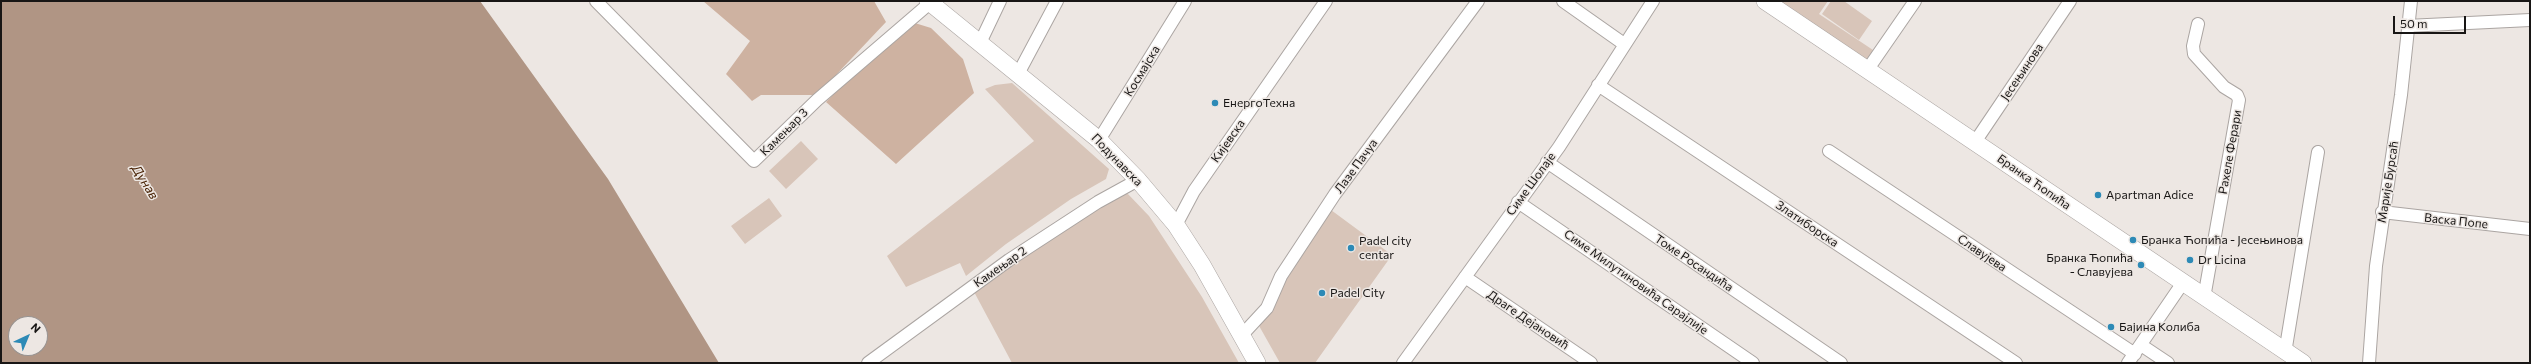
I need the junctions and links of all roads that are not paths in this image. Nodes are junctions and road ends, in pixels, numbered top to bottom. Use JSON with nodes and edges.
{"nodes":[{"id":1,"x":596,"y":1,"type":"edge"},
{"id":2,"x":1000,"y":1,"type":"edge"},
{"id":3,"x":1057,"y":1,"type":"edge"},
{"id":4,"x":1185,"y":1,"type":"edge"},
{"id":5,"x":1326,"y":1,"type":"edge"},
{"id":6,"x":1478,"y":1,"type":"edge"},
{"id":7,"x":1563,"y":1,"type":"edge"},
{"id":8,"x":1653,"y":1,"type":"edge"},
{"id":9,"x":1765,"y":1,"type":"edge"},
{"id":10,"x":1915,"y":1,"type":"edge"},
{"id":11,"x":2070,"y":1,"type":"edge"},
{"id":12,"x":2411,"y":1,"type":"edge"},
{"id":13,"x":929,"y":2,"type":"edge"},
{"id":14,"x":2530,"y":20,"type":"edge"},
{"id":15,"x":2198,"y":24,"type":"dead end"},
{"id":16,"x":2407,"y":26,"type":"junction"},
{"id":17,"x":980,"y":43,"type":"junction"},
{"id":18,"x":1624,"y":44,"type":"junction"},
{"id":19,"x":1868,"y":69,"type":"junction"},
{"id":20,"x":1018,"y":74,"type":"junction"},
{"id":21,"x":1598,"y":85,"type":"junction"},
{"id":22,"x":1099,"y":140,"type":"junction"},
{"id":23,"x":1975,"y":142,"type":"junction"},
{"id":24,"x":1829,"y":151,"type":"dead end"},
{"id":25,"x":2318,"y":152,"type":"dead end"},
{"id":26,"x":1548,"y":162,"type":"junction"},
{"id":27,"x":1138,"y":180,"type":"junction"},
{"id":28,"x":1518,"y":202,"type":"junction"},
{"id":29,"x":2382,"y":212,"type":"junction"},
{"id":30,"x":1176,"y":225,"type":"junction"},
{"id":31,"x":2530,"y":229,"type":"edge"},
{"id":32,"x":1465,"y":277,"type":"junction"},
{"id":33,"x":2182,"y":284,"type":"junction"},
{"id":34,"x":2204,"y":298,"type":"junction"},
{"id":35,"x":1242,"y":335,"type":"junction"},
{"id":36,"x":2285,"y":353,"type":"junction"},
{"id":37,"x":2135,"y":354,"type":"edge"},
{"id":38,"x":868,"y":363,"type":"edge"},
{"id":39,"x":1257,"y":363,"type":"edge"},
{"id":40,"x":1403,"y":363,"type":"edge"},
{"id":41,"x":1591,"y":363,"type":"edge"},
{"id":42,"x":1753,"y":363,"type":"edge"},
{"id":43,"x":1841,"y":363,"type":"edge"},
{"id":44,"x":2016,"y":363,"type":"edge"},
{"id":45,"x":2168,"y":363,"type":"edge"},
{"id":46,"x":2303,"y":363,"type":"edge"},
{"id":47,"x":2369,"y":363,"type":"edge"}],
"edges":[{"from":1,"to":13,"type":"street","name":"Камењар 3"},
{"from":2,"to":17,"type":"street"},
{"from":3,"to":20,"type":"street"},
{"from":4,"to":22,"type":"street","name":"Космајска"},
{"from":5,"to":30,"type":"street","name":"Кијевска"},
{"from":6,"to":35,"type":"street","name":"Лазе Пачуа"},
{"from":7,"to":18,"type":"street"},
{"from":8,"to":18,"type":"street","name":"Симе Шолаје"},
{"from":9,"to":19,"type":"street","name":"Бранка Ћопића"},
{"from":10,"to":19,"type":"street"},
{"from":11,"to":23,"type":"street","name":"Јесењинова"},
{"from":12,"to":16,"type":"street","name":"Марије Бурсаћ"},
{"from":13,"to":17,"type":"street","name":"Подунавска"},
{"from":14,"to":16,"type":"street"},
{"from":15,"to":34,"type":"street","name":"Рахеле Ферари"},
{"from":16,"to":29,"type":"street","name":"Марије Бурсаћ"},
{"from":17,"to":20,"type":"street","name":"Подунавска"},
{"from":18,"to":21,"type":"street","name":"Симе Шолаје"},
{"from":19,"to":23,"type":"street","name":"Бранка Ћопића"},
{"from":20,"to":22,"type":"street","name":"Подунавска"},
{"from":21,"to":26,"type":"street","name":"Симе Шолаје"},
{"from":21,"to":44,"type":"street","name":"Златиборска"},
{"from":22,"to":27,"type":"street","name":"Подунавска"},
{"from":23,"to":33,"type":"street","name":"Бранка Ћопића"},
{"from":24,"to":37,"type":"street","name":"Славујева"},
{"from":25,"to":36,"type":"street"},
{"from":26,"to":28,"type":"street","name":"Симе Шолаје"},
{"from":26,"to":43,"type":"street","name":"Томе Росандића"},
{"from":27,"to":30,"type":"street","name":"Подунавска"},
{"from":27,"to":38,"type":"street","name":"Камењар 2"},
{"from":28,"to":32,"type":"street","name":"Симе Шолаје"},
{"from":28,"to":42,"type":"street","name":"Симе Милутиновића Сарајлије"},
{"from":29,"to":31,"type":"street","name":"Васка Попе"},
{"from":29,"to":47,"type":"street","name":"Марије Бурсаћ"},
{"from":30,"to":35,"type":"street","name":"Подунавска"},
{"from":32,"to":40,"type":"street","name":"Симе Шолаје"},
{"from":32,"to":41,"type":"street","name":"Драге Дејановић"},
{"from":33,"to":34,"type":"street","name":"Бранка Ћопића"},
{"from":33,"to":37,"type":"street"},
{"from":34,"to":36,"type":"street","name":"Бранка Ћопића"},
{"from":35,"to":39,"type":"street","name":"Подунавска"},
{"from":36,"to":46,"type":"street","name":"Бранка Ћопића"},
{"from":37,"to":45,"type":"street","name":"Славујева"}]}
